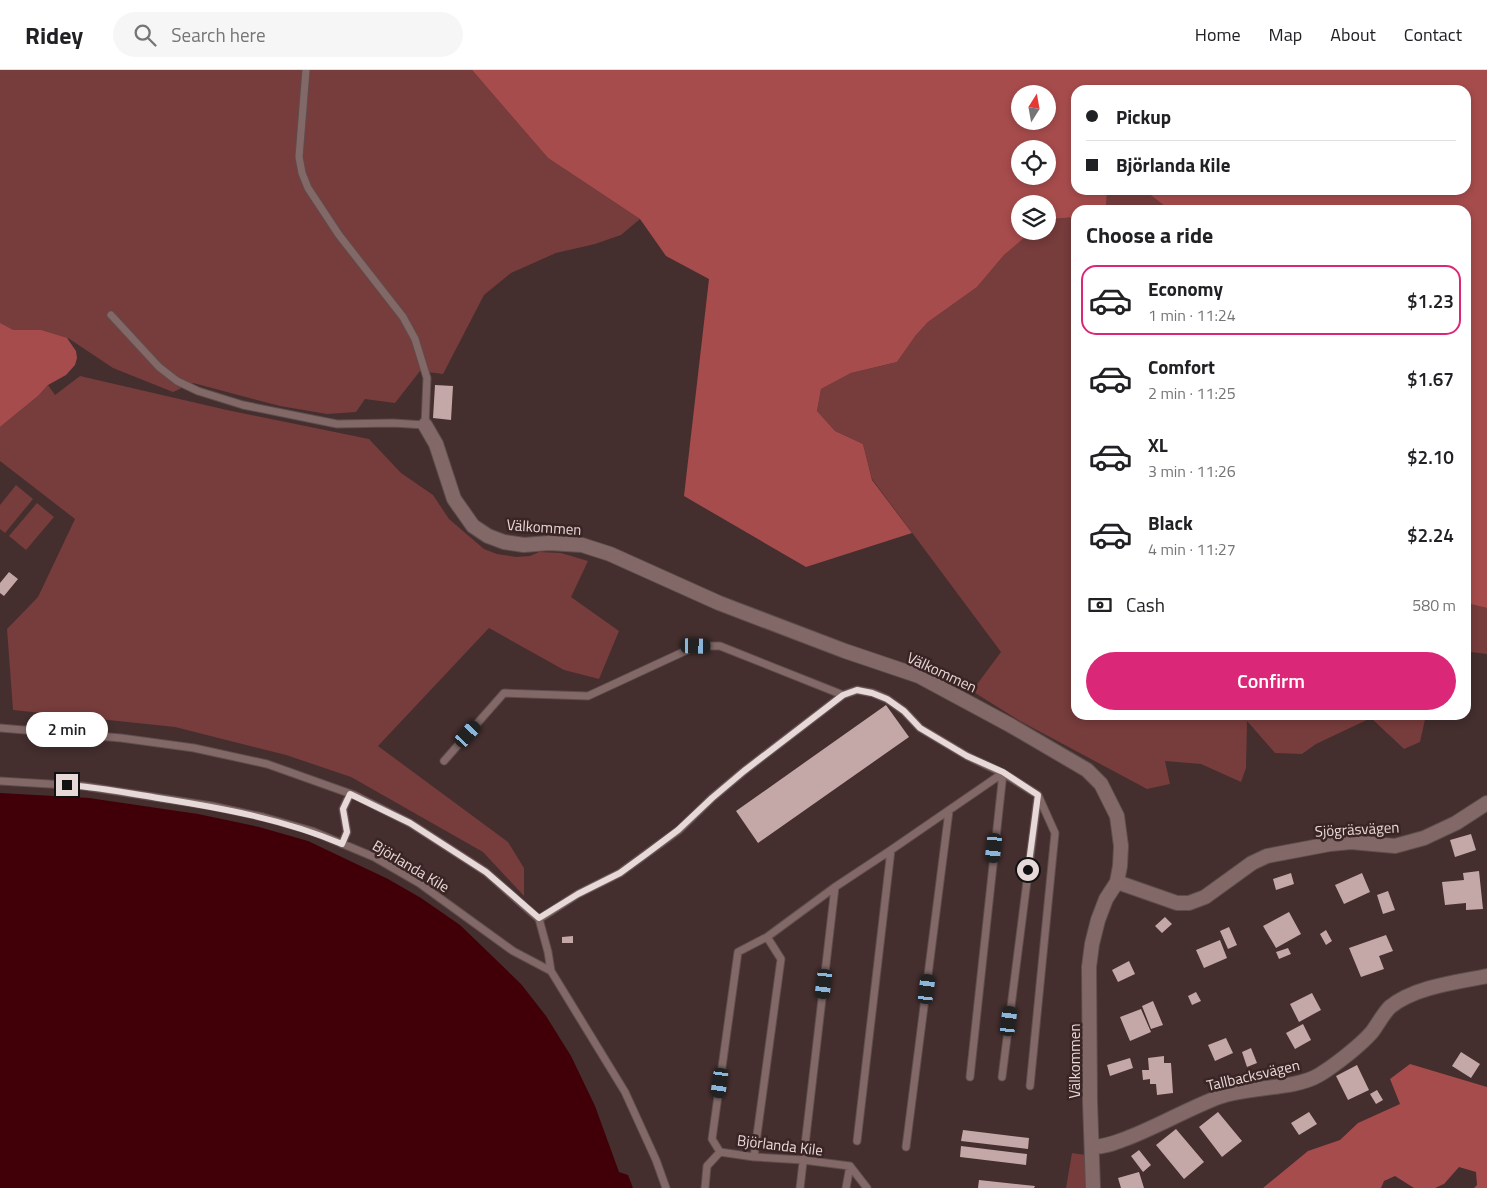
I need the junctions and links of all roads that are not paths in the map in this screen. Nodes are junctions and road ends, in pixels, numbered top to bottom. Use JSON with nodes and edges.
{"nodes":[{"id":1,"x":306,"y":70,"type":"edge"},
{"id":2,"x":112,"y":315,"type":"dead end"},
{"id":3,"x":425,"y":425,"type":"junction"},
{"id":4,"x":843,"y":695,"type":"junction"},
{"id":5,"x":0,"y":728,"type":"edge"},
{"id":6,"x":444,"y":761,"type":"dead end"},
{"id":7,"x":1003,"y":772,"type":"junction"},
{"id":8,"x":0,"y":781,"type":"edge"},
{"id":9,"x":350,"y":794,"type":"junction"},
{"id":10,"x":1038,"y":795,"type":"junction"},
{"id":11,"x":1487,"y":802,"type":"edge"},
{"id":12,"x":949,"y":811,"type":"junction"},
{"id":13,"x":342,"y":844,"type":"junction"},
{"id":14,"x":892,"y":850,"type":"junction"},
{"id":15,"x":1116,"y":882,"type":"junction"},
{"id":16,"x":835,"y":887,"type":"junction"},
{"id":17,"x":539,"y":918,"type":"junction"},
{"id":18,"x":767,"y":936,"type":"junction"},
{"id":19,"x":551,"y":971,"type":"junction"},
{"id":20,"x":1487,"y":976,"type":"edge"},
{"id":21,"x":970,"y":1076,"type":"dead end"},
{"id":22,"x":1002,"y":1077,"type":"dead end"},
{"id":23,"x":1030,"y":1086,"type":"dead end"},
{"id":24,"x":857,"y":1141,"type":"dead end"},
{"id":25,"x":906,"y":1147,"type":"dead end"},
{"id":26,"x":1092,"y":1147,"type":"junction"},
{"id":27,"x":720,"y":1152,"type":"junction"},
{"id":28,"x":754,"y":1157,"type":"junction"},
{"id":29,"x":803,"y":1160,"type":"junction"},
{"id":30,"x":850,"y":1166,"type":"junction"},
{"id":31,"x":666,"y":1188,"type":"edge"},
{"id":32,"x":705,"y":1188,"type":"edge"},
{"id":33,"x":800,"y":1188,"type":"edge"},
{"id":34,"x":846,"y":1188,"type":"edge"},
{"id":35,"x":867,"y":1188,"type":"edge"},
{"id":36,"x":1093,"y":1188,"type":"edge"}],
"edges":[{"from":1,"to":3,"type":"lane"},
{"from":2,"to":3,"type":"lane"},
{"from":3,"to":15,"type":"street","name":"Välkommen"},
{"from":4,"to":6,"type":"lane"},
{"from":4,"to":7,"type":"lane"},
{"from":4,"to":17,"type":"lane"},
{"from":5,"to":9,"type":"lane"},
{"from":7,"to":10,"type":"lane"},
{"from":7,"to":12,"type":"lane"},
{"from":7,"to":21,"type":"lane"},
{"from":8,"to":13,"type":"lane","name":"Björlanda Kile"},
{"from":9,"to":13,"type":"lane"},
{"from":9,"to":17,"type":"lane"},
{"from":10,"to":22,"type":"lane"},
{"from":10,"to":23,"type":"lane"},
{"from":11,"to":15,"type":"street","name":"Sjögräsvägen"},
{"from":12,"to":14,"type":"lane"},
{"from":12,"to":25,"type":"lane"},
{"from":13,"to":19,"type":"lane","name":"Björlanda Kile"},
{"from":14,"to":16,"type":"lane"},
{"from":14,"to":24,"type":"lane"},
{"from":15,"to":26,"type":"street","name":"Välkommen"},
{"from":16,"to":18,"type":"lane"},
{"from":16,"to":29,"type":"lane"},
{"from":17,"to":19,"type":"lane"},
{"from":18,"to":27,"type":"lane"},
{"from":18,"to":28,"type":"lane"},
{"from":19,"to":31,"type":"lane"},
{"from":20,"to":26,"type":"street","name":"Tallbacksvägen"},
{"from":26,"to":36,"type":"street","name":"Välkommen"},
{"from":27,"to":28,"type":"lane","name":"Björlanda Kile"},
{"from":27,"to":32,"type":"lane","name":"Björlanda Kile"},
{"from":28,"to":29,"type":"lane","name":"Björlanda Kile"},
{"from":29,"to":30,"type":"lane","name":"Björlanda Kile"},
{"from":29,"to":33,"type":"lane"},
{"from":30,"to":34,"type":"lane"},
{"from":30,"to":35,"type":"lane"}]}
